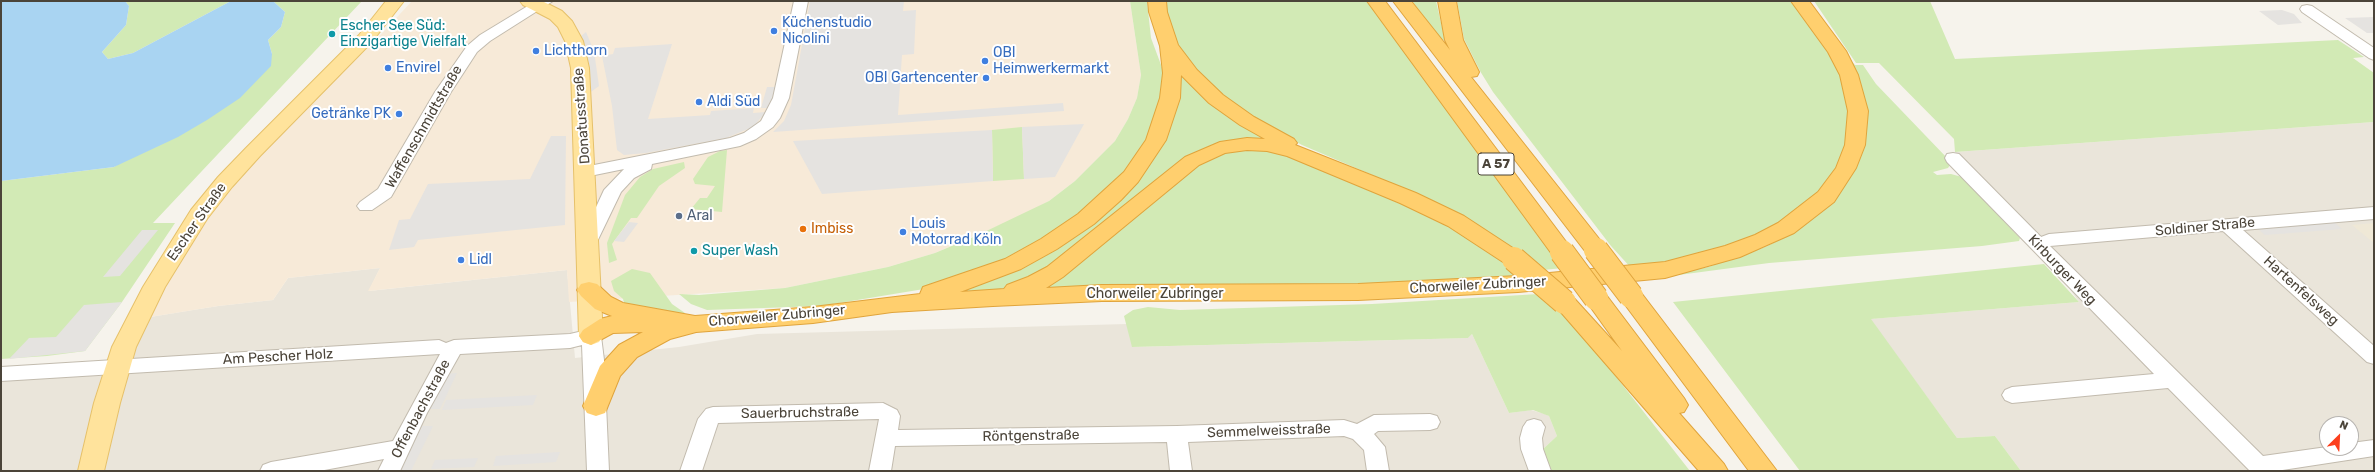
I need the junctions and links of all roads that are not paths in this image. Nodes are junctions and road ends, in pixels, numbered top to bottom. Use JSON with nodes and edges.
{"nodes":[{"id":1,"x":406,"y":1,"type":"edge"},
{"id":2,"x":801,"y":1,"type":"edge"},
{"id":3,"x":1157,"y":1,"type":"edge"},
{"id":4,"x":1376,"y":1,"type":"edge"},
{"id":5,"x":1402,"y":1,"type":"edge"},
{"id":6,"x":1447,"y":1,"type":"edge"},
{"id":7,"x":1800,"y":1,"type":"edge"},
{"id":8,"x":538,"y":2,"type":"edge"},
{"id":9,"x":389,"y":8,"type":"edge"},
{"id":10,"x":2306,"y":9,"type":"dead end"},
{"id":11,"x":1169,"y":46,"type":"junction"},
{"id":12,"x":2374,"y":55,"type":"edge"},
{"id":13,"x":1515,"y":146,"type":"junction"},
{"id":14,"x":1952,"y":158,"type":"dead end"},
{"id":15,"x":656,"y":159,"type":"junction"},
{"id":16,"x":585,"y":172,"type":"junction"},
{"id":17,"x":1357,"y":176,"type":"junction"},
{"id":18,"x":366,"y":206,"type":"dead end"},
{"id":19,"x":2374,"y":213,"type":"edge"},
{"id":20,"x":2227,"y":225,"type":"junction"},
{"id":21,"x":588,"y":244,"type":"junction"},
{"id":22,"x":2038,"y":245,"type":"junction"},
{"id":23,"x":589,"y":290,"type":"junction"},
{"id":24,"x":993,"y":298,"type":"junction"},
{"id":25,"x":892,"y":304,"type":"junction"},
{"id":26,"x":696,"y":324,"type":"junction"},
{"id":27,"x":663,"y":332,"type":"junction"},
{"id":28,"x":591,"y":336,"type":"junction"},
{"id":29,"x":446,"y":347,"type":"junction"},
{"id":30,"x":2374,"y":357,"type":"edge"},
{"id":31,"x":118,"y":367,"type":"junction"},
{"id":32,"x":1,"y":374,"type":"edge"},
{"id":33,"x":2173,"y":380,"type":"junction"},
{"id":34,"x":2012,"y":395,"type":"dead end"},
{"id":35,"x":596,"y":406,"type":"junction"},
{"id":36,"x":1430,"y":422,"type":"dead end"},
{"id":37,"x":1534,"y":428,"type":"dead end"},
{"id":38,"x":1360,"y":433,"type":"junction"},
{"id":39,"x":1177,"y":434,"type":"junction"},
{"id":40,"x":886,"y":438,"type":"junction"},
{"id":41,"x":400,"y":448,"type":"junction"},
{"id":42,"x":2374,"y":448,"type":"edge"},
{"id":43,"x":2262,"y":468,"type":"edge"},
{"id":44,"x":92,"y":471,"type":"edge"},
{"id":45,"x":270,"y":471,"type":"edge"},
{"id":46,"x":389,"y":471,"type":"edge"},
{"id":47,"x":598,"y":471,"type":"edge"},
{"id":48,"x":691,"y":471,"type":"edge"},
{"id":49,"x":880,"y":471,"type":"edge"},
{"id":50,"x":1181,"y":471,"type":"edge"},
{"id":51,"x":1378,"y":471,"type":"edge"},
{"id":52,"x":1540,"y":471,"type":"edge"},
{"id":53,"x":1716,"y":471,"type":"edge"},
{"id":54,"x":1724,"y":471,"type":"edge"},
{"id":55,"x":1764,"y":471,"type":"edge"}],
"edges":[{"from":1,"to":9,"type":"main road"},
{"from":2,"to":15,"type":"street"},
{"from":3,"to":11,"type":"highway","name":"Chorweiler Zubringer"},
{"from":4,"to":54,"type":"highway","number":"A 57","bridge":true},
{"from":5,"to":13,"type":"highway","number":"A 57"},
{"from":6,"to":13,"type":"highway"},
{"from":7,"to":24,"type":"highway","name":"Chorweiler Zubringer"},
{"from":8,"to":16,"type":"main road","name":"Donatusstraße"},
{"from":8,"to":18,"type":"street","name":"Waffenschmidtstraße"},
{"from":9,"to":31,"type":"main road","name":"Escher Straße"},
{"from":10,"to":12,"type":"street"},
{"from":11,"to":17,"type":"highway"},
{"from":11,"to":25,"type":"highway","name":"Chorweiler Zubringer"},
{"from":13,"to":55,"type":"highway","number":"A 57","bridge":true},
{"from":14,"to":22,"type":"street","name":"Kirburger Weg"},
{"from":15,"to":16,"type":"street"},
{"from":15,"to":21,"type":"street","name":"Donatusstraße"},
{"from":16,"to":21,"type":"main road","name":"Donatusstraße"},
{"from":17,"to":24,"type":"highway"},
{"from":17,"to":53,"type":"highway","bridge":true},
{"from":19,"to":20,"type":"street","name":"Soldiner Straße"},
{"from":20,"to":22,"type":"street","name":"Soldiner Straße"},
{"from":20,"to":30,"type":"street","name":"Hartenfelsweg"},
{"from":21,"to":23,"type":"main road","name":"Donatusstraße"},
{"from":22,"to":33,"type":"street","name":"Kirburger Weg"},
{"from":23,"to":26,"type":"highway"},
{"from":23,"to":28,"type":"main road","name":"Donatusstraße"},
{"from":24,"to":25,"type":"highway","name":"Chorweiler Zubringer"},
{"from":25,"to":26,"type":"highway","name":"Chorweiler Zubringer"},
{"from":26,"to":27,"type":"highway","name":"Chorweiler Zubringer"},
{"from":26,"to":28,"type":"highway"},
{"from":27,"to":28,"type":"highway"},
{"from":27,"to":35,"type":"highway"},
{"from":28,"to":29,"type":"street","name":"Am Pescher Holz"},
{"from":28,"to":35,"type":"street","name":"Donatusstraße"},
{"from":29,"to":31,"type":"street","name":"Am Pescher Holz"},
{"from":29,"to":41,"type":"street","name":"Offenbachstraße"},
{"from":31,"to":32,"type":"street","name":"Am Pescher Holz"},
{"from":31,"to":44,"type":"main road","name":"Escher Straße"},
{"from":33,"to":34,"type":"street"},
{"from":33,"to":43,"type":"street","name":"Kirburger Weg"},
{"from":35,"to":47,"type":"street","name":"Donatusstraße"},
{"from":36,"to":38,"type":"street"},
{"from":37,"to":52,"type":"street"},
{"from":38,"to":39,"type":"street","name":"Semmelweisstraße"},
{"from":38,"to":51,"type":"street"},
{"from":39,"to":40,"type":"street","name":"Röntgenstraße"},
{"from":39,"to":50,"type":"street"},
{"from":40,"to":48,"type":"street","name":"Sauerbruchstraße"},
{"from":40,"to":49,"type":"street","name":"Sauerbruchstraße"},
{"from":41,"to":45,"type":"street"},
{"from":41,"to":46,"type":"street","name":"Offenbachstraße"},
{"from":42,"to":43,"type":"street"}]}
